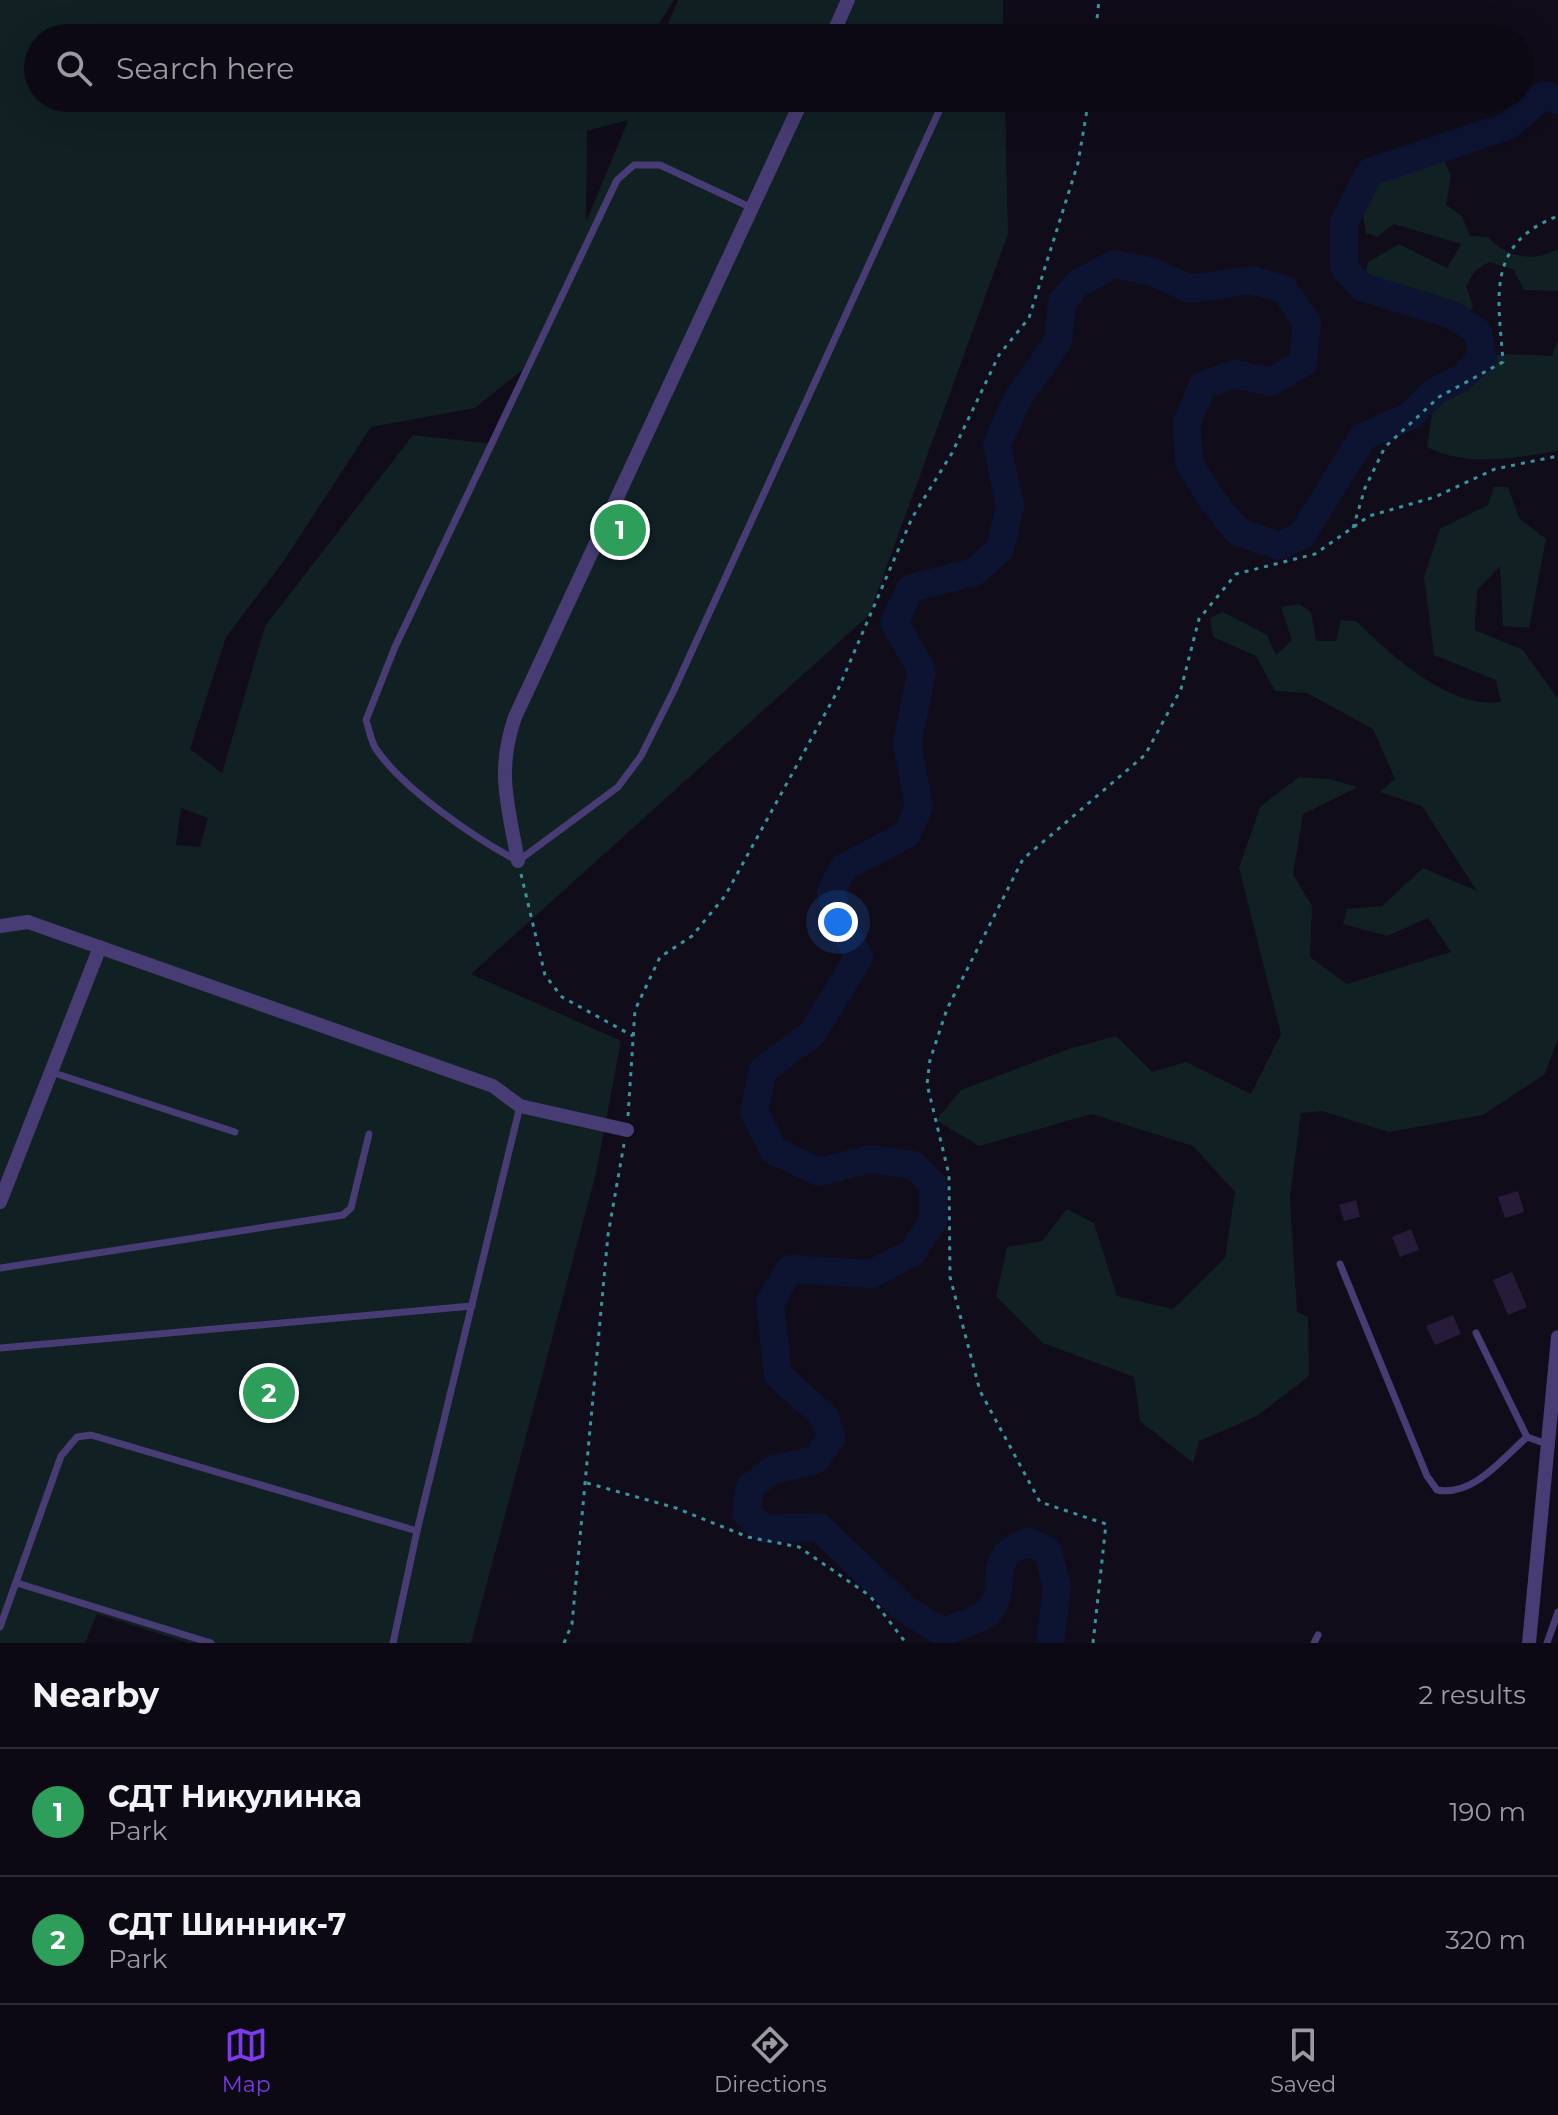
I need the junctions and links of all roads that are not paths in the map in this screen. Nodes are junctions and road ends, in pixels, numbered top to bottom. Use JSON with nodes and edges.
{"nodes":[{"id":1,"x":848,"y":0,"type":"edge"},
{"id":2,"x":837,"y":24,"type":"edge"},
{"id":3,"x":797,"y":112,"type":"edge"},
{"id":4,"x":939,"y":112,"type":"edge"},
{"id":5,"x":752,"y":208,"type":"junction"},
{"id":6,"x":518,"y":861,"type":"junction"},
{"id":7,"x":0,"y":926,"type":"edge"},
{"id":8,"x":100,"y":947,"type":"junction"},
{"id":9,"x":51,"y":1072,"type":"junction"},
{"id":10,"x":520,"y":1106,"type":"junction"},
{"id":11,"x":627,"y":1130,"type":"road end"},
{"id":12,"x":235,"y":1132,"type":"dead end"},
{"id":13,"x":369,"y":1134,"type":"dead end"},
{"id":14,"x":0,"y":1202,"type":"edge"},
{"id":15,"x":1340,"y":1264,"type":"dead end"},
{"id":16,"x":0,"y":1268,"type":"edge"},
{"id":17,"x":472,"y":1306,"type":"junction"},
{"id":18,"x":1476,"y":1333,"type":"dead end"},
{"id":19,"x":1558,"y":1337,"type":"edge"},
{"id":20,"x":0,"y":1348,"type":"edge"},
{"id":21,"x":1555,"y":1394,"type":"edge"},
{"id":22,"x":1527,"y":1437,"type":"junction"},
{"id":23,"x":1547,"y":1444,"type":"junction"},
{"id":24,"x":417,"y":1531,"type":"junction"},
{"id":25,"x":17,"y":1583,"type":"junction"},
{"id":26,"x":1558,"y":1612,"type":"edge"},
{"id":27,"x":0,"y":1627,"type":"edge"},
{"id":28,"x":1318,"y":1635,"type":"dead end"},
{"id":29,"x":211,"y":1643,"type":"edge"},
{"id":30,"x":393,"y":1643,"type":"edge"},
{"id":31,"x":1314,"y":1643,"type":"edge"},
{"id":32,"x":1529,"y":1643,"type":"edge"},
{"id":33,"x":1547,"y":1643,"type":"edge"}],
"edges":[{"from":1,"to":2,"type":"street"},
{"from":3,"to":5,"type":"street"},
{"from":4,"to":6,"type":"lane"},
{"from":5,"to":6,"type":"street"},
{"from":5,"to":6,"type":"lane"},
{"from":7,"to":8,"type":"street"},
{"from":8,"to":9,"type":"street"},
{"from":8,"to":10,"type":"street"},
{"from":9,"to":12,"type":"lane"},
{"from":9,"to":14,"type":"street"},
{"from":10,"to":11,"type":"street"},
{"from":10,"to":17,"type":"lane"},
{"from":13,"to":16,"type":"lane"},
{"from":15,"to":22,"type":"lane"},
{"from":17,"to":20,"type":"lane"},
{"from":17,"to":24,"type":"lane"},
{"from":18,"to":22,"type":"lane"},
{"from":19,"to":21,"type":"street"},
{"from":21,"to":23,"type":"street"},
{"from":22,"to":23,"type":"lane"},
{"from":23,"to":32,"type":"street"},
{"from":24,"to":25,"type":"lane"},
{"from":24,"to":30,"type":"lane"},
{"from":25,"to":27,"type":"lane"},
{"from":25,"to":29,"type":"lane"},
{"from":26,"to":33,"type":"lane"},
{"from":28,"to":31,"type":"lane"}]}
